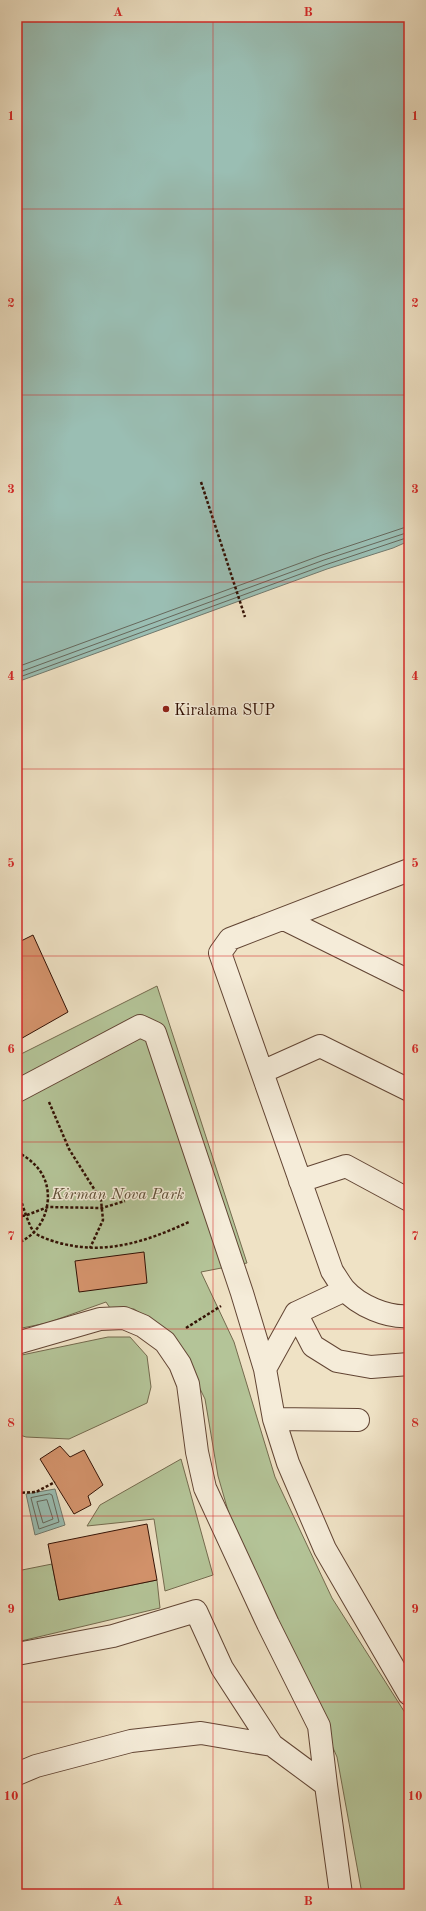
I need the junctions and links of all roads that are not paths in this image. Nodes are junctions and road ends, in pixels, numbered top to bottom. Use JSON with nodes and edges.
{"nodes":[{"id":1,"x":406,"y":875,"type":"edge"},
{"id":2,"x":284,"y":918,"type":"junction"},
{"id":3,"x":409,"y":981,"type":"edge"},
{"id":4,"x":262,"y":1072,"type":"junction"},
{"id":5,"x":409,"y":1090,"type":"edge"},
{"id":6,"x":17,"y":1091,"type":"edge"},
{"id":7,"x":300,"y":1181,"type":"junction"},
{"id":8,"x":409,"y":1200,"type":"edge"},
{"id":9,"x":345,"y":1290,"type":"junction"},
{"id":10,"x":296,"y":1313,"type":"junction"},
{"id":11,"x":409,"y":1316,"type":"edge"},
{"id":12,"x":17,"y":1343,"type":"edge"},
{"id":13,"x":409,"y":1364,"type":"edge"},
{"id":14,"x":265,"y":1369,"type":"junction"},
{"id":15,"x":274,"y":1419,"type":"junction"},
{"id":16,"x":358,"y":1420,"type":"dead end"},
{"id":17,"x":17,"y":1654,"type":"edge"},
{"id":18,"x":409,"y":1694,"type":"edge"},
{"id":19,"x":272,"y":1744,"type":"junction"},
{"id":20,"x":17,"y":1774,"type":"edge"},
{"id":21,"x":326,"y":1785,"type":"junction"},
{"id":22,"x":341,"y":1894,"type":"edge"}],
"edges":[{"from":1,"to":2,"type":"street"},
{"from":2,"to":3,"type":"street"},
{"from":2,"to":4,"type":"street"},
{"from":4,"to":5,"type":"street"},
{"from":4,"to":7,"type":"street"},
{"from":6,"to":14,"type":"street"},
{"from":7,"to":8,"type":"street"},
{"from":7,"to":9,"type":"street"},
{"from":9,"to":10,"type":"street"},
{"from":9,"to":11,"type":"street"},
{"from":10,"to":13,"type":"street"},
{"from":10,"to":14,"type":"street"},
{"from":12,"to":21,"type":"street"},
{"from":14,"to":15,"type":"street"},
{"from":15,"to":16,"type":"street"},
{"from":15,"to":18,"type":"street"},
{"from":17,"to":19,"type":"street"},
{"from":19,"to":20,"type":"street"},
{"from":19,"to":21,"type":"street"},
{"from":21,"to":22,"type":"street"}]}
